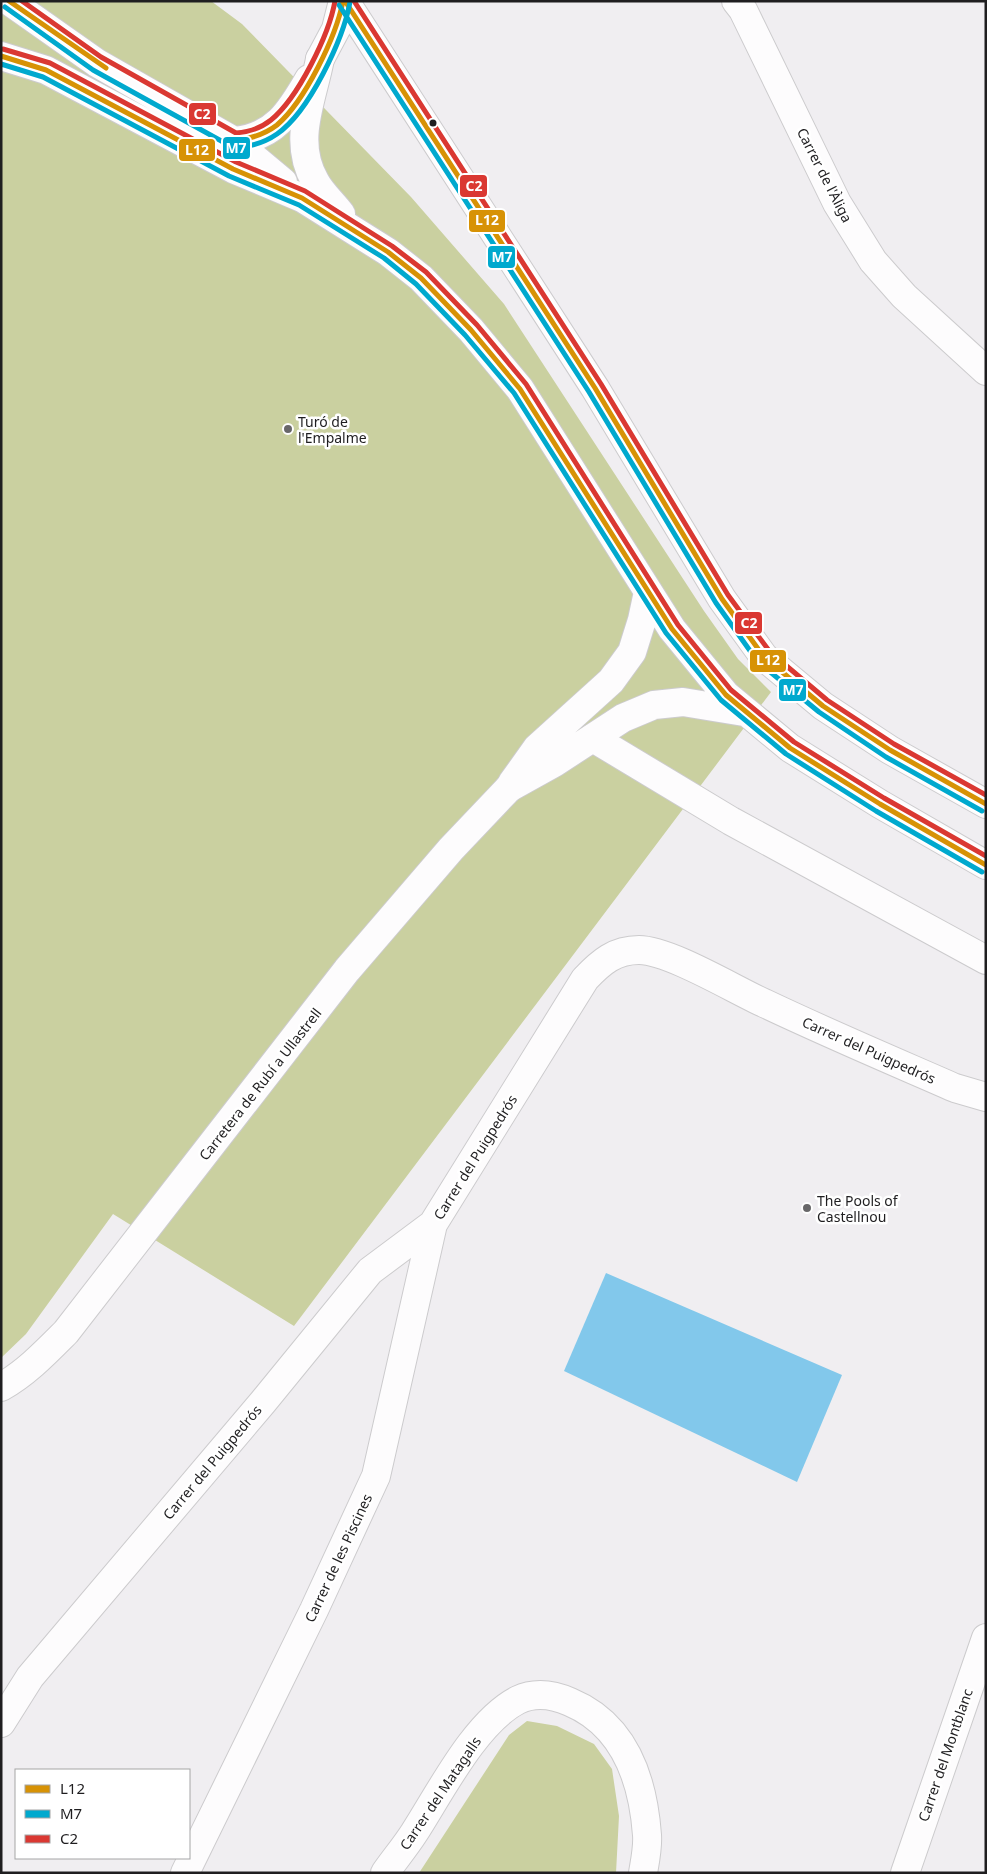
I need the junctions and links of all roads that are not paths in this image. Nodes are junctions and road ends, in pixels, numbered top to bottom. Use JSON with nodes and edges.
{"nodes":[{"id":1,"x":9,"y":1,"type":"edge"},
{"id":2,"x":344,"y":1,"type":"edge"},
{"id":3,"x":736,"y":1,"type":"edge"},
{"id":4,"x":1,"y":56,"type":"edge"},
{"id":5,"x":320,"y":58,"type":"junction"},
{"id":6,"x":234,"y":141,"type":"junction"},
{"id":7,"x":302,"y":198,"type":"junction"},
{"id":8,"x":351,"y":228,"type":"junction"},
{"id":9,"x":986,"y":372,"type":"edge"},
{"id":10,"x":648,"y":592,"type":"junction"},
{"id":11,"x":744,"y":712,"type":"junction"},
{"id":12,"x":572,"y":718,"type":"junction"},
{"id":13,"x":593,"y":738,"type":"junction"},
{"id":14,"x":509,"y":788,"type":"junction"},
{"id":15,"x":986,"y":804,"type":"edge"},
{"id":16,"x":986,"y":865,"type":"edge"},
{"id":17,"x":986,"y":960,"type":"edge"},
{"id":18,"x":986,"y":1097,"type":"edge"},
{"id":19,"x":433,"y":1224,"type":"junction"},
{"id":20,"x":5,"y":1388,"type":"edge"},
{"id":21,"x":986,"y":1638,"type":"edge"},
{"id":22,"x":1,"y":1723,"type":"edge"},
{"id":23,"x":185,"y":1873,"type":"edge"},
{"id":24,"x":385,"y":1873,"type":"edge"},
{"id":25,"x":643,"y":1873,"type":"edge"},
{"id":26,"x":905,"y":1873,"type":"edge"}],
"edges":[{"from":1,"to":6,"type":"street"},
{"from":2,"to":5,"type":"street"},
{"from":2,"to":15,"type":"street"},
{"from":3,"to":9,"type":"street","name":"Carrer de l'Àliga"},
{"from":4,"to":7,"type":"street"},
{"from":5,"to":6,"type":"street"},
{"from":5,"to":8,"type":"street"},
{"from":6,"to":7,"type":"street"},
{"from":7,"to":8,"type":"street"},
{"from":8,"to":10,"type":"street"},
{"from":10,"to":11,"type":"street"},
{"from":10,"to":12,"type":"street"},
{"from":11,"to":13,"type":"street"},
{"from":11,"to":16,"type":"street"},
{"from":12,"to":13,"type":"street"},
{"from":12,"to":14,"type":"street"},
{"from":13,"to":14,"type":"street"},
{"from":13,"to":17,"type":"street"},
{"from":14,"to":20,"type":"street","name":"Carretera de Rubí a Ullastrell"},
{"from":18,"to":19,"type":"street","name":"Carrer del Puigpedrós"},
{"from":19,"to":22,"type":"street","name":"Carrer del Puigpedrós"},
{"from":19,"to":23,"type":"street","name":"Carrer de les Piscines"},
{"from":21,"to":26,"type":"street","name":"Carrer del Montblanc"},
{"from":24,"to":25,"type":"street","name":"Carrer del Matagalls"}]}
